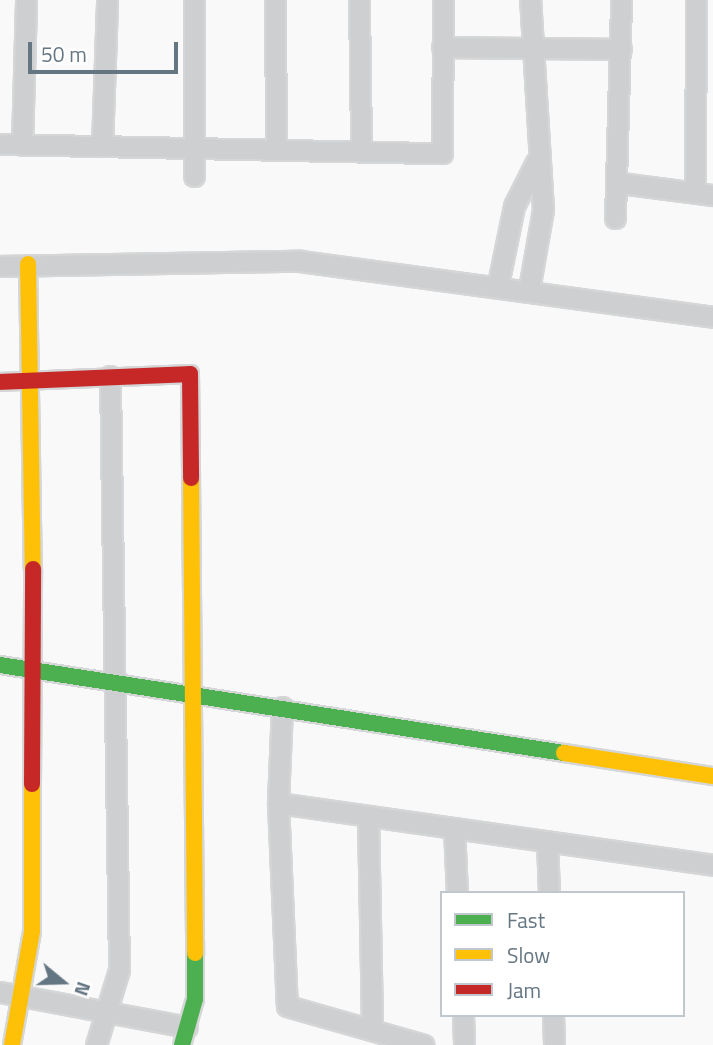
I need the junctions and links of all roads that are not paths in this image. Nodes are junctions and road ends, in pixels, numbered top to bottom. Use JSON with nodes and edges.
{"nodes":[{"id":1,"x":26,"y":0,"type":"edge"},
{"id":2,"x":107,"y":0,"type":"edge"},
{"id":3,"x":194,"y":0,"type":"edge"},
{"id":4,"x":275,"y":0,"type":"edge"},
{"id":5,"x":359,"y":0,"type":"edge"},
{"id":6,"x":443,"y":0,"type":"edge"},
{"id":7,"x":530,"y":0,"type":"edge"},
{"id":8,"x":621,"y":0,"type":"edge"},
{"id":9,"x":696,"y":0,"type":"edge"},
{"id":10,"x":442,"y":47,"type":"junction"},
{"id":11,"x":531,"y":48,"type":"junction"},
{"id":12,"x":621,"y":49,"type":"junction"},
{"id":13,"x":0,"y":144,"type":"edge"},
{"id":14,"x":194,"y":144,"type":"junction"},
{"id":15,"x":22,"y":145,"type":"junction"},
{"id":16,"x":102,"y":145,"type":"junction"},
{"id":17,"x":276,"y":146,"type":"junction"},
{"id":18,"x":361,"y":150,"type":"junction"},
{"id":19,"x":536,"y":162,"type":"junction"},
{"id":20,"x":194,"y":177,"type":"dead end"},
{"id":21,"x":620,"y":183,"type":"junction"},
{"id":22,"x":704,"y":193,"type":"edge"},
{"id":23,"x":615,"y":218,"type":"dead end"},
{"id":24,"x":28,"y":264,"type":"junction"},
{"id":25,"x":0,"y":266,"type":"edge"},
{"id":26,"x":498,"y":284,"type":"junction"},
{"id":27,"x":528,"y":289,"type":"junction"},
{"id":28,"x":713,"y":317,"type":"edge"},
{"id":29,"x":110,"y":376,"type":"junction"},
{"id":30,"x":33,"y":381,"type":"junction"},
{"id":31,"x":0,"y":382,"type":"edge"},
{"id":32,"x":0,"y":665,"type":"edge"},
{"id":33,"x":32,"y":670,"type":"junction"},
{"id":34,"x":115,"y":681,"type":"junction"},
{"id":35,"x":193,"y":692,"type":"junction"},
{"id":36,"x":282,"y":707,"type":"junction"},
{"id":37,"x":713,"y":776,"type":"edge"},
{"id":38,"x":278,"y":803,"type":"junction"},
{"id":39,"x":368,"y":816,"type":"junction"},
{"id":40,"x":454,"y":828,"type":"junction"},
{"id":41,"x":547,"y":841,"type":"junction"},
{"id":42,"x":713,"y":865,"type":"edge"},
{"id":43,"x":457,"y":891,"type":"edge"},
{"id":44,"x":549,"y":891,"type":"edge"},
{"id":45,"x":0,"y":992,"type":"edge"},
{"id":46,"x":22,"y":996,"type":"junction"},
{"id":47,"x":105,"y":1015,"type":"junction"},
{"id":48,"x":463,"y":1017,"type":"edge"},
{"id":49,"x":554,"y":1017,"type":"edge"},
{"id":50,"x":372,"y":1030,"type":"junction"},
{"id":51,"x":184,"y":1036,"type":"edge"},
{"id":52,"x":12,"y":1045,"type":"edge"},
{"id":53,"x":96,"y":1045,"type":"edge"},
{"id":54,"x":424,"y":1045,"type":"edge"},
{"id":55,"x":464,"y":1045,"type":"edge"},
{"id":56,"x":554,"y":1045,"type":"edge"}],
"edges":[{"from":1,"to":15,"type":"street"},
{"from":2,"to":16,"type":"street"},
{"from":3,"to":14,"type":"street"},
{"from":4,"to":17,"type":"street"},
{"from":5,"to":18,"type":"street"},
{"from":6,"to":10,"type":"street"},
{"from":7,"to":11,"type":"street"},
{"from":8,"to":12,"type":"street"},
{"from":9,"to":22,"type":"street"},
{"from":10,"to":11,"type":"street"},
{"from":10,"to":18,"type":"street"},
{"from":11,"to":12,"type":"street"},
{"from":11,"to":19,"type":"street"},
{"from":12,"to":21,"type":"street"},
{"from":13,"to":15,"type":"street"},
{"from":14,"to":16,"type":"street"},
{"from":14,"to":17,"type":"street"},
{"from":14,"to":20,"type":"street"},
{"from":15,"to":16,"type":"street"},
{"from":17,"to":18,"type":"street"},
{"from":19,"to":26,"type":"street"},
{"from":19,"to":27,"type":"street"},
{"from":21,"to":22,"type":"street"},
{"from":21,"to":23,"type":"street"},
{"from":24,"to":25,"type":"street"},
{"from":24,"to":26,"type":"street"},
{"from":24,"to":30,"type":"street"},
{"from":26,"to":27,"type":"street"},
{"from":27,"to":28,"type":"street"},
{"from":29,"to":30,"type":"street"},
{"from":29,"to":34,"type":"street"},
{"from":29,"to":35,"type":"street"},
{"from":30,"to":31,"type":"street"},
{"from":30,"to":33,"type":"street"},
{"from":32,"to":33,"type":"street"},
{"from":33,"to":34,"type":"street"},
{"from":33,"to":46,"type":"street"},
{"from":34,"to":35,"type":"street"},
{"from":34,"to":47,"type":"street"},
{"from":35,"to":36,"type":"street"},
{"from":35,"to":51,"type":"street"},
{"from":36,"to":37,"type":"street"},
{"from":36,"to":38,"type":"street"},
{"from":38,"to":39,"type":"street"},
{"from":38,"to":50,"type":"street"},
{"from":39,"to":40,"type":"street"},
{"from":39,"to":50,"type":"street"},
{"from":40,"to":41,"type":"street"},
{"from":40,"to":43,"type":"street"},
{"from":41,"to":42,"type":"street"},
{"from":41,"to":44,"type":"street"},
{"from":45,"to":46,"type":"street"},
{"from":46,"to":47,"type":"street"},
{"from":46,"to":52,"type":"street"},
{"from":47,"to":51,"type":"street"},
{"from":47,"to":53,"type":"street"},
{"from":48,"to":55,"type":"street"},
{"from":49,"to":56,"type":"street"},
{"from":50,"to":54,"type":"street"}]}
